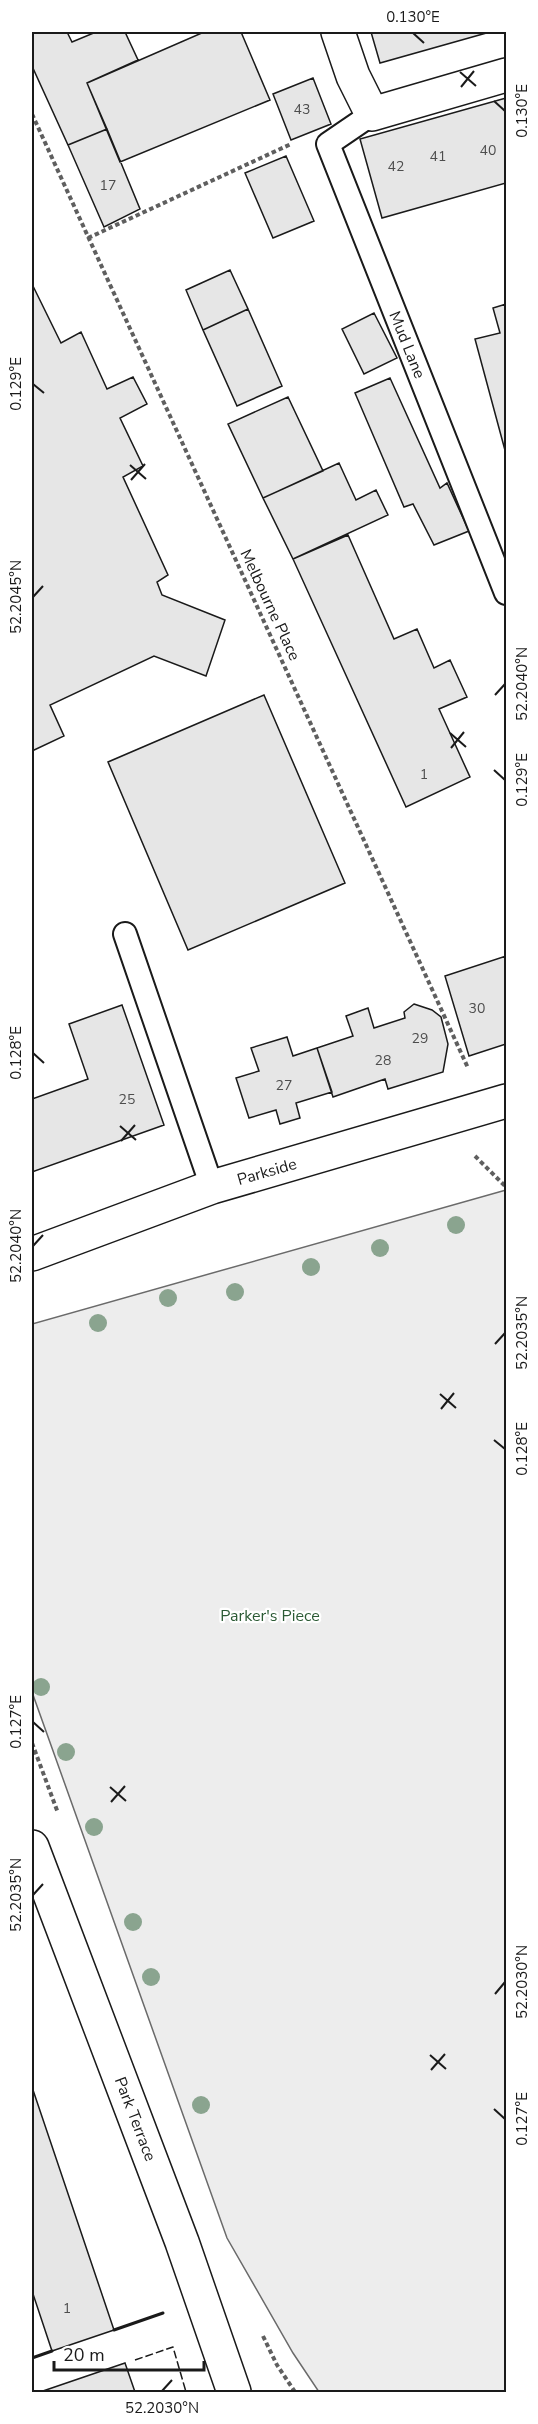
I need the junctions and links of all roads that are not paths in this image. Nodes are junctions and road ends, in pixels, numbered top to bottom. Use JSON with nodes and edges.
{"nodes":[{"id":1,"x":338,"y":32,"type":"edge"},
{"id":2,"x":507,"y":75,"type":"edge"},
{"id":3,"x":372,"y":114,"type":"junction"},
{"id":4,"x":507,"y":594,"type":"edge"},
{"id":5,"x":125,"y":934,"type":"dead end"},
{"id":6,"x":496,"y":1104,"type":"edge"},
{"id":7,"x":212,"y":1187,"type":"junction"},
{"id":8,"x":32,"y":1254,"type":"edge"},
{"id":9,"x":32,"y":1847,"type":"edge"},
{"id":10,"x":234,"y":2392,"type":"edge"}],
"edges":[{"from":1,"to":3,"type":"street"},
{"from":2,"to":3,"type":"street"},
{"from":3,"to":4,"type":"lane","name":"Mud Lane"},
{"from":5,"to":7,"type":"lane"},
{"from":6,"to":7,"type":"street","name":"Parkside"},
{"from":7,"to":8,"type":"street","name":"Parkside"},
{"from":9,"to":10,"type":"street","name":"Park Terrace"}]}
